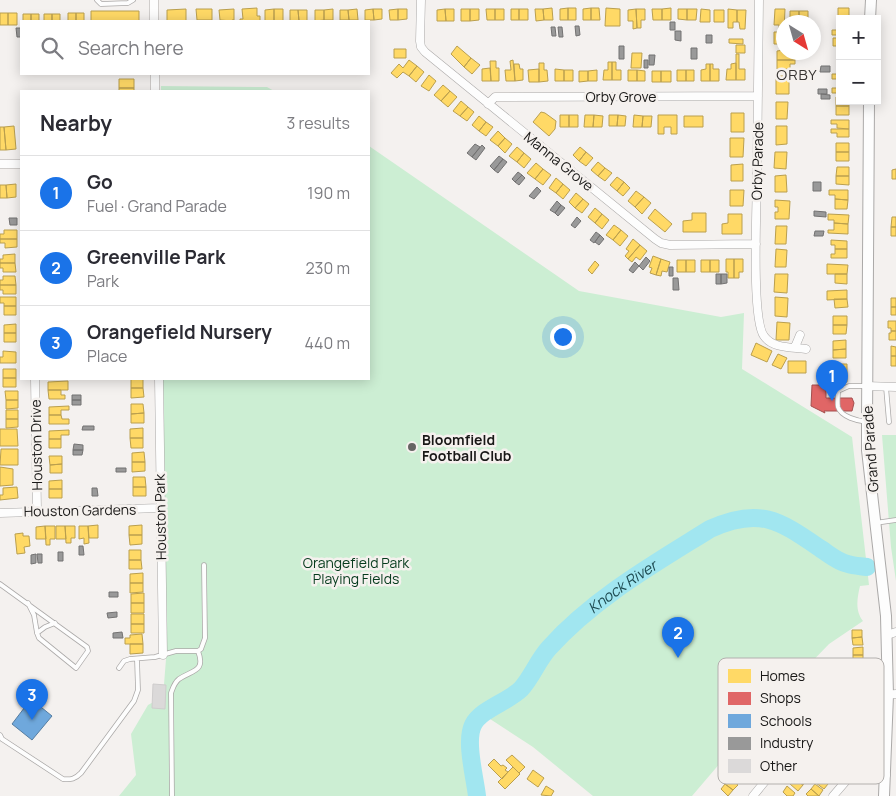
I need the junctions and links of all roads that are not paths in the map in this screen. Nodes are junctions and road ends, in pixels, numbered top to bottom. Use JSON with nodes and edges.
{"nodes":[{"id":1,"x":97,"y":0,"type":"edge"},
{"id":2,"x":133,"y":0,"type":"edge"},
{"id":3,"x":154,"y":0,"type":"edge"},
{"id":4,"x":421,"y":0,"type":"edge"},
{"id":5,"x":759,"y":0,"type":"edge"},
{"id":6,"x":870,"y":0,"type":"edge"},
{"id":7,"x":870,"y":15,"type":"edge"},
{"id":8,"x":154,"y":20,"type":"edge"},
{"id":9,"x":155,"y":75,"type":"edge"},
{"id":10,"x":155,"y":90,"type":"edge"},
{"id":11,"x":758,"y":96,"type":"junction"},
{"id":12,"x":488,"y":104,"type":"junction"},
{"id":13,"x":869,"y":105,"type":"edge"},
{"id":14,"x":0,"y":164,"type":"edge"},
{"id":15,"x":20,"y":164,"type":"edge"},
{"id":16,"x":756,"y":244,"type":"junction"},
{"id":17,"x":800,"y":335,"type":"dead end"},
{"id":18,"x":795,"y":347,"type":"junction"},
{"id":19,"x":806,"y":349,"type":"dead end"},
{"id":20,"x":35,"y":380,"type":"edge"},
{"id":21,"x":159,"y":380,"type":"edge"},
{"id":22,"x":866,"y":386,"type":"junction"},
{"id":23,"x":886,"y":387,"type":"junction"},
{"id":24,"x":896,"y":387,"type":"edge"},
{"id":25,"x":866,"y":422,"type":"junction"},
{"id":26,"x":889,"y":422,"type":"dead end"},
{"id":27,"x":160,"y":508,"type":"junction"},
{"id":28,"x":37,"y":511,"type":"junction"},
{"id":29,"x":0,"y":513,"type":"edge"},
{"id":30,"x":896,"y":520,"type":"edge"},
{"id":31,"x":875,"y":523,"type":"junction"},
{"id":32,"x":204,"y":565,"type":"dead end"},
{"id":33,"x":0,"y":584,"type":"edge"},
{"id":34,"x":28,"y":603,"type":"junction"},
{"id":35,"x":55,"y":623,"type":"junction"},
{"id":36,"x":37,"y":633,"type":"junction"},
{"id":37,"x":892,"y":634,"type":"edge"},
{"id":38,"x":198,"y":651,"type":"junction"},
{"id":39,"x":163,"y":655,"type":"junction"},
{"id":40,"x":137,"y":659,"type":"junction"},
{"id":41,"x":119,"y":668,"type":"dead end"},
{"id":42,"x":892,"y":695,"type":"edge"},
{"id":43,"x":0,"y":735,"type":"edge"},
{"id":44,"x":886,"y":775,"type":"joint"},
{"id":45,"x":763,"y":784,"type":"edge"},
{"id":46,"x":843,"y":784,"type":"edge"},
{"id":47,"x":172,"y":796,"type":"edge"},
{"id":48,"x":753,"y":796,"type":"edge"},
{"id":49,"x":833,"y":796,"type":"edge"},
{"id":50,"x":884,"y":796,"type":"edge"}],
"edges":[{"from":1,"to":2,"type":"lane"},
{"from":3,"to":8,"type":"street"},
{"from":4,"to":12,"type":"street","name":"Manna Grove"},
{"from":5,"to":11,"type":"street","name":"Orby Parade"},
{"from":6,"to":7,"type":"street"},
{"from":9,"to":10,"type":"street"},
{"from":11,"to":12,"type":"street","name":"Orby Grove"},
{"from":11,"to":16,"type":"street","name":"Orby Parade"},
{"from":12,"to":16,"type":"street","name":"Manna Grove"},
{"from":13,"to":22,"type":"street","name":"Grand Parade"},
{"from":14,"to":15,"type":"street"},
{"from":16,"to":18,"type":"street","name":"Orby Parade"},
{"from":17,"to":18,"type":"street"},
{"from":18,"to":19,"type":"street"},
{"from":20,"to":28,"type":"street","name":"Houston Drive"},
{"from":21,"to":27,"type":"street","name":"Houston Park"},
{"from":22,"to":23,"type":"street"},
{"from":22,"to":25,"type":"street","name":"Grand Parade"},
{"from":22,"to":25,"type":"lane"},
{"from":23,"to":24,"type":"street"},
{"from":23,"to":26,"type":"lane"},
{"from":25,"to":31,"type":"street","name":"Grand Parade"},
{"from":27,"to":28,"type":"street","name":"Houston Gardens"},
{"from":27,"to":39,"type":"street","name":"Houston Park"},
{"from":28,"to":29,"type":"street","name":"Houston Gardens"},
{"from":30,"to":31,"type":"lane"},
{"from":31,"to":37,"type":"street","name":"Grand Parade"},
{"from":32,"to":38,"type":"lane"},
{"from":33,"to":34,"type":"lane"},
{"from":34,"to":35,"type":"lane"},
{"from":34,"to":36,"type":"lane"},
{"from":35,"to":36,"type":"lane"},
{"from":35,"to":36,"type":"lane"},
{"from":37,"to":42,"type":"street","name":"Grand Parade"},
{"from":38,"to":39,"type":"lane"},
{"from":38,"to":47,"type":"lane"},
{"from":39,"to":40,"type":"lane"},
{"from":40,"to":41,"type":"lane"},
{"from":40,"to":43,"type":"lane"},
{"from":42,"to":44,"type":"street","name":"Grand Parade"},
{"from":44,"to":50,"type":"street","name":"Grand Parade"},
{"from":45,"to":48,"type":"street"},
{"from":46,"to":49,"type":"street"}]}
